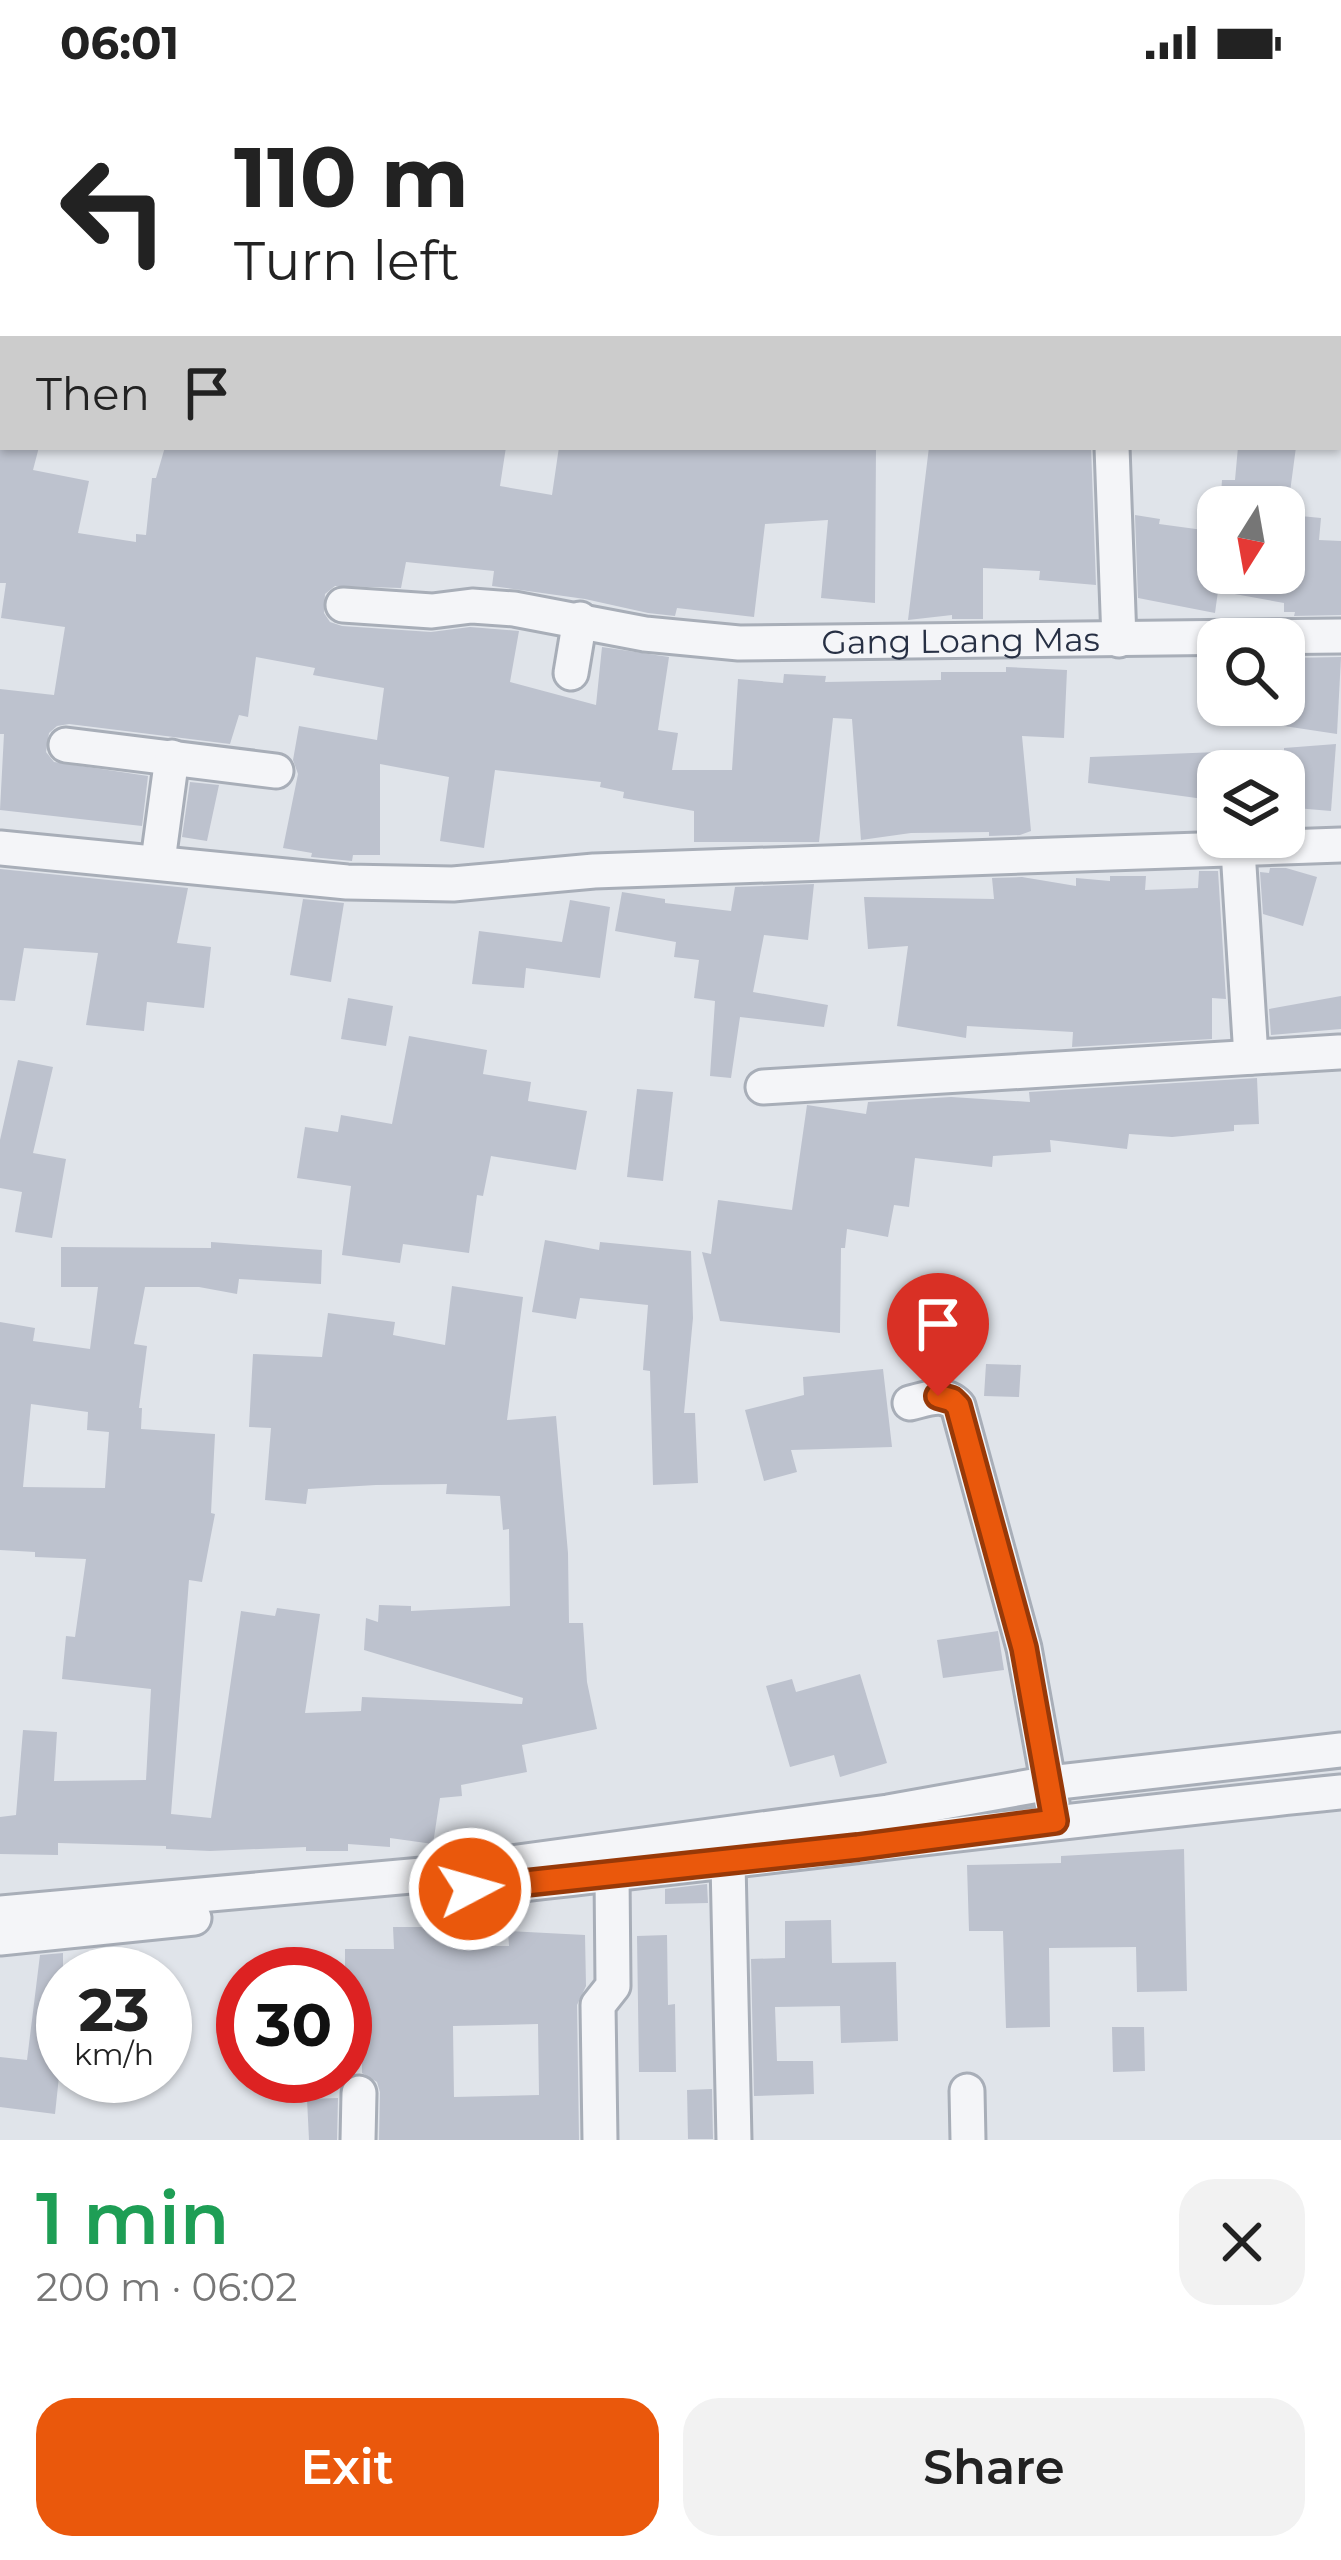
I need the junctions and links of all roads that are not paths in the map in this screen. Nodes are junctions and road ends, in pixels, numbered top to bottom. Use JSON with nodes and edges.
{"nodes":[{"id":1,"x":1112,"y":450,"type":"edge"},
{"id":2,"x":344,"y":605,"type":"dead end"},
{"id":3,"x":580,"y":619,"type":"junction"},
{"id":4,"x":1341,"y":636,"type":"edge"},
{"id":5,"x":1119,"y":640,"type":"junction"},
{"id":6,"x":571,"y":673,"type":"dead end"},
{"id":7,"x":66,"y":745,"type":"dead end"},
{"id":8,"x":172,"y":757,"type":"junction"},
{"id":9,"x":276,"y":772,"type":"dead end"},
{"id":10,"x":1341,"y":845,"type":"edge"},
{"id":11,"x":1305,"y":847,"type":"edge"},
{"id":12,"x":0,"y":848,"type":"edge"},
{"id":13,"x":1197,"y":851,"type":"edge"},
{"id":14,"x":1239,"y":858,"type":"edge"},
{"id":15,"x":158,"y":861,"type":"junction"},
{"id":16,"x":1339,"y":1052,"type":"edge"},
{"id":17,"x":1251,"y":1057,"type":"junction"},
{"id":18,"x":763,"y":1087,"type":"dead end"},
{"id":19,"x":910,"y":1403,"type":"dead end"},
{"id":20,"x":1341,"y":1750,"type":"edge"},
{"id":21,"x":1341,"y":1792,"type":"edge"},
{"id":22,"x":1052,"y":1800,"type":"junction"},
{"id":23,"x":728,"y":1862,"type":"junction"},
{"id":24,"x":612,"y":1874,"type":"junction"},
{"id":25,"x":0,"y":1913,"type":"edge"},
{"id":26,"x":0,"y":1938,"type":"edge"},
{"id":27,"x":967,"y":2091,"type":"dead end"},
{"id":28,"x":359,"y":2103,"type":"edge"},
{"id":29,"x":358,"y":2140,"type":"edge"},
{"id":30,"x":600,"y":2140,"type":"edge"},
{"id":31,"x":734,"y":2140,"type":"edge"},
{"id":32,"x":968,"y":2140,"type":"edge"}],
"edges":[{"from":1,"to":5,"type":"street"},
{"from":2,"to":3,"type":"street","name":"Gang Loang Mas"},
{"from":3,"to":5,"type":"street","name":"Gang Loang Mas"},
{"from":3,"to":6,"type":"street"},
{"from":4,"to":5,"type":"street","name":"Gang Loang Mas"},
{"from":7,"to":8,"type":"street"},
{"from":8,"to":9,"type":"street"},
{"from":8,"to":15,"type":"street"},
{"from":10,"to":11,"type":"street"},
{"from":12,"to":15,"type":"street"},
{"from":13,"to":15,"type":"street"},
{"from":14,"to":17,"type":"street"},
{"from":16,"to":17,"type":"street"},
{"from":17,"to":18,"type":"street"},
{"from":19,"to":22,"type":"street"},
{"from":20,"to":22,"type":"street"},
{"from":21,"to":22,"type":"street"},
{"from":22,"to":23,"type":"street"},
{"from":22,"to":25,"type":"street"},
{"from":23,"to":24,"type":"street"},
{"from":23,"to":31,"type":"street"},
{"from":24,"to":26,"type":"street"},
{"from":24,"to":30,"type":"street"},
{"from":27,"to":32,"type":"street"},
{"from":28,"to":29,"type":"street"}]}
